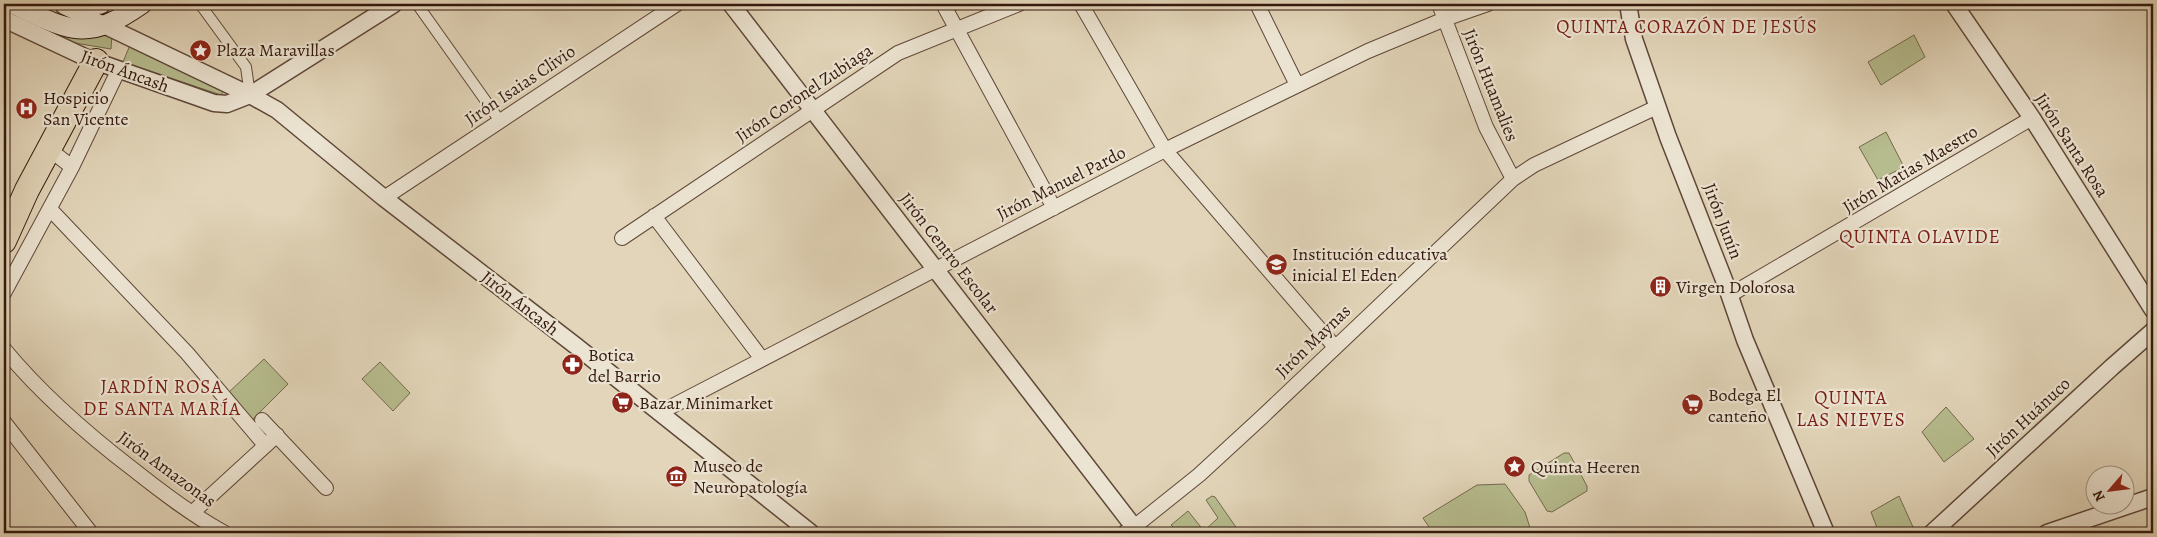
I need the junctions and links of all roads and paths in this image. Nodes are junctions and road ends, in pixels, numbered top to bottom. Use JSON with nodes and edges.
{"nodes":[{"id":1,"x":13,"y":4,"type":"edge"},
{"id":2,"x":60,"y":4,"type":"edge"},
{"id":3,"x":69,"y":4,"type":"edge"},
{"id":4,"x":101,"y":4,"type":"edge"},
{"id":5,"x":142,"y":4,"type":"edge"},
{"id":6,"x":200,"y":4,"type":"edge"},
{"id":7,"x":394,"y":4,"type":"edge"},
{"id":8,"x":417,"y":4,"type":"edge"},
{"id":9,"x":677,"y":4,"type":"edge"},
{"id":10,"x":731,"y":4,"type":"edge"},
{"id":11,"x":943,"y":4,"type":"edge"},
{"id":12,"x":1019,"y":4,"type":"edge"},
{"id":13,"x":1081,"y":4,"type":"edge"},
{"id":14,"x":1257,"y":4,"type":"edge"},
{"id":15,"x":1439,"y":4,"type":"edge"},
{"id":16,"x":1488,"y":4,"type":"edge"},
{"id":17,"x":1628,"y":4,"type":"edge"},
{"id":18,"x":1954,"y":4,"type":"edge"},
{"id":19,"x":4,"y":19,"type":"edge"},
{"id":20,"x":1444,"y":19,"type":"junction"},
{"id":21,"x":105,"y":25,"type":"junction"},
{"id":22,"x":956,"y":28,"type":"junction"},
{"id":23,"x":92,"y":60,"type":"junction"},
{"id":24,"x":119,"y":69,"type":"junction"},
{"id":25,"x":1297,"y":85,"type":"junction"},
{"id":26,"x":250,"y":95,"type":"junction"},
{"id":27,"x":1657,"y":107,"type":"junction"},
{"id":28,"x":811,"y":109,"type":"junction"},
{"id":29,"x":2032,"y":118,"type":"junction"},
{"id":30,"x":500,"y":121,"type":"junction"},
{"id":31,"x":50,"y":140,"type":"junction"},
{"id":32,"x":1165,"y":150,"type":"junction"},
{"id":33,"x":72,"y":167,"type":"junction"},
{"id":34,"x":1512,"y":179,"type":"junction"},
{"id":35,"x":384,"y":198,"type":"junction"},
{"id":36,"x":50,"y":208,"type":"junction"},
{"id":37,"x":1054,"y":208,"type":"junction"},
{"id":38,"x":654,"y":216,"type":"junction"},
{"id":39,"x":4,"y":220,"type":"edge"},
{"id":40,"x":622,"y":238,"type":"dead end"},
{"id":41,"x":4,"y":241,"type":"edge"},
{"id":42,"x":937,"y":269,"type":"junction"},
{"id":43,"x":4,"y":293,"type":"edge"},
{"id":44,"x":1730,"y":295,"type":"junction"},
{"id":45,"x":2153,"y":310,"type":"edge"},
{"id":46,"x":2153,"y":331,"type":"edge"},
{"id":47,"x":1336,"y":347,"type":"junction"},
{"id":48,"x":4,"y":349,"type":"edge"},
{"id":49,"x":762,"y":359,"type":"junction"},
{"id":50,"x":659,"y":413,"type":"junction"},
{"id":51,"x":262,"y":420,"type":"dead end"},
{"id":52,"x":4,"y":422,"type":"edge"},
{"id":53,"x":277,"y":435,"type":"junction"},
{"id":54,"x":265,"y":445,"type":"junction"},
{"id":55,"x":326,"y":488,"type":"dead end"},
{"id":56,"x":2153,"y":497,"type":"edge"},
{"id":57,"x":192,"y":513,"type":"junction"},
{"id":58,"x":1130,"y":530,"type":"edge"},
{"id":59,"x":91,"y":533,"type":"edge"},
{"id":60,"x":225,"y":533,"type":"edge"},
{"id":61,"x":811,"y":533,"type":"edge"},
{"id":62,"x":1826,"y":533,"type":"edge"},
{"id":63,"x":1932,"y":533,"type":"edge"},
{"id":64,"x":2047,"y":533,"type":"edge"}],
"edges":[{"from":1,"to":21,"type":"main road","name":"Jirón Áncash"},
{"from":2,"to":21,"type":"street","name":"Jirón Áncash"},
{"from":3,"to":4,"type":"main road"},
{"from":5,"to":21,"type":"main road"},
{"from":6,"to":26,"type":"street"},
{"from":7,"to":26,"type":"street"},
{"from":8,"to":30,"type":"street"},
{"from":9,"to":30,"type":"street","name":"Jirón Isaias Clivio"},
{"from":10,"to":28,"type":"street","name":"Jirón Centro Escolar"},
{"from":11,"to":22,"type":"street"},
{"from":12,"to":22,"type":"street","name":"Jirón Coronel Zubiaga"},
{"from":13,"to":32,"type":"street"},
{"from":14,"to":25,"type":"street"},
{"from":15,"to":20,"type":"street","name":"Jirón Huamalies"},
{"from":16,"to":20,"type":"street","name":"Jirón Manuel Pardo"},
{"from":17,"to":27,"type":"street","name":"Jirón Junín"},
{"from":18,"to":29,"type":"street","name":"Jirón Santa Rosa"},
{"from":19,"to":23,"type":"street","name":"Jirón Áncash"},
{"from":20,"to":25,"type":"street","name":"Jirón Manuel Pardo"},
{"from":20,"to":34,"type":"street","name":"Jirón Huamalies"},
{"from":21,"to":26,"type":"street","name":"Jirón Áncash"},
{"from":22,"to":28,"type":"street","name":"Jirón Coronel Zubiaga"},
{"from":22,"to":37,"type":"street"},
{"from":23,"to":24,"type":"street","name":"Jirón Áncash"},
{"from":23,"to":31,"type":"highway"},
{"from":24,"to":26,"type":"street","name":"Jirón Áncash"},
{"from":24,"to":33,"type":"street"},
{"from":25,"to":32,"type":"street","name":"Jirón Manuel Pardo"},
{"from":26,"to":35,"type":"street","name":"Jirón Áncash"},
{"from":27,"to":34,"type":"street","name":"Jirón Maynas"},
{"from":27,"to":44,"type":"street","name":"Jirón Junín"},
{"from":28,"to":38,"type":"street","name":"Jirón Coronel Zubiaga"},
{"from":28,"to":42,"type":"street","name":"Jirón Centro Escolar"},
{"from":29,"to":44,"type":"street","name":"Jirón Matias Maestro"},
{"from":29,"to":45,"type":"street","name":"Jirón Santa Rosa"},
{"from":30,"to":35,"type":"street","name":"Jirón Isaias Clivio"},
{"from":31,"to":33,"type":"street"},
{"from":31,"to":39,"type":"street"},
{"from":31,"to":41,"type":"highway"},
{"from":32,"to":37,"type":"street","name":"Jirón Manuel Pardo"},
{"from":32,"to":47,"type":"street"},
{"from":33,"to":36,"type":"street"},
{"from":34,"to":47,"type":"street","name":"Jirón Maynas"},
{"from":35,"to":50,"type":"street","name":"Jirón Áncash"},
{"from":36,"to":43,"type":"street"},
{"from":36,"to":54,"type":"street"},
{"from":37,"to":42,"type":"street","name":"Jirón Manuel Pardo"},
{"from":38,"to":40,"type":"street","name":"Jirón Coronel Zubiaga"},
{"from":38,"to":49,"type":"street"},
{"from":42,"to":49,"type":"street","name":"Jirón Manuel Pardo"},
{"from":42,"to":58,"type":"street","name":"Jirón Centro Escolar"},
{"from":44,"to":62,"type":"street","name":"Jirón Junín"},
{"from":46,"to":63,"type":"street","name":"Jirón Huánuco"},
{"from":47,"to":58,"type":"street","name":"Jirón Maynas"},
{"from":48,"to":57,"type":"street","name":"Jirón Amazonas"},
{"from":49,"to":50,"type":"street","name":"Jirón Manuel Pardo"},
{"from":50,"to":61,"type":"street","name":"Jirón Áncash"},
{"from":51,"to":53,"type":"street"},
{"from":52,"to":59,"type":"street"},
{"from":53,"to":54,"type":"street"},
{"from":53,"to":55,"type":"street"},
{"from":54,"to":57,"type":"street"},
{"from":56,"to":64,"type":"street"},
{"from":57,"to":60,"type":"street","name":"Jirón Amazonas"}]}
